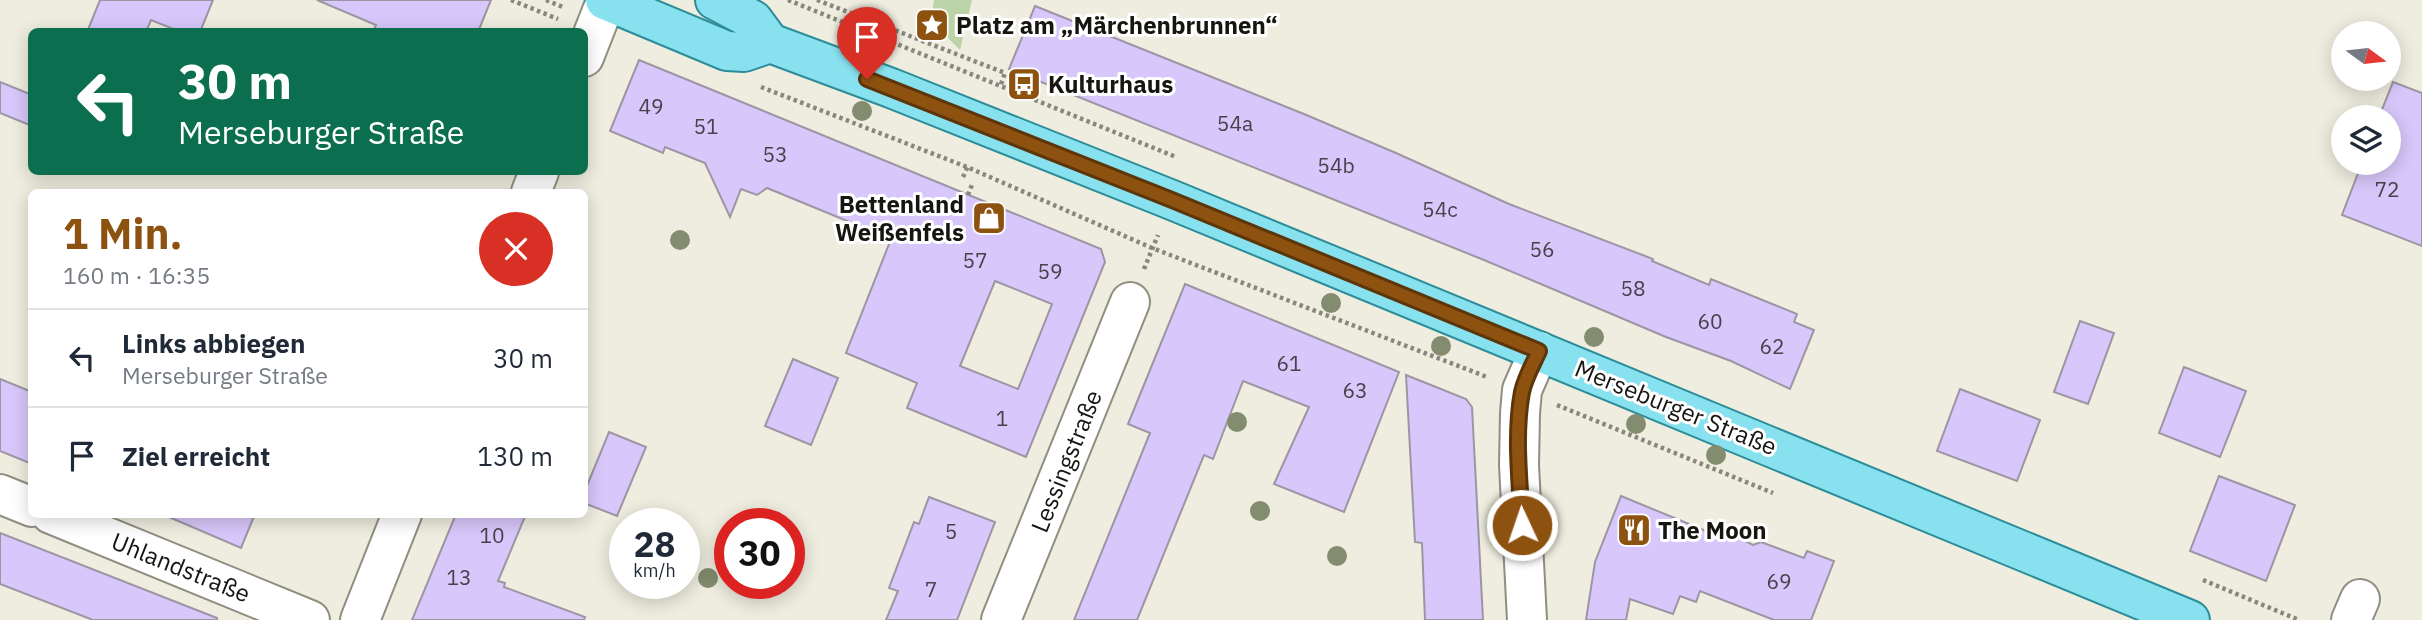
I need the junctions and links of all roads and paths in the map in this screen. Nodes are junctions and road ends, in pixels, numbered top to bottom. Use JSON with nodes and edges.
{"nodes":[{"id":1,"x":511,"y":0,"type":"edge"},
{"id":2,"x":546,"y":0,"type":"edge"},
{"id":3,"x":715,"y":0,"type":"edge"},
{"id":4,"x":817,"y":0,"type":"edge"},
{"id":5,"x":598,"y":23,"type":"edge"},
{"id":6,"x":770,"y":43,"type":"junction"},
{"id":7,"x":754,"y":84,"type":"dead end"},
{"id":8,"x":985,"y":125,"type":"junction"},
{"id":9,"x":973,"y":182,"type":"dead end"},
{"id":10,"x":968,"y":195,"type":"dead end"},
{"id":11,"x":1172,"y":200,"type":"junction"},
{"id":12,"x":1152,"y":248,"type":"junction"},
{"id":13,"x":1130,"y":302,"type":"joint"},
{"id":14,"x":1539,"y":351,"type":"junction"},
{"id":15,"x":1522,"y":390,"type":"junction"},
{"id":16,"x":0,"y":494,"type":"edge"},
{"id":17,"x":1777,"y":495,"type":"dead end"},
{"id":18,"x":28,"y":505,"type":"edge"},
{"id":19,"x":61,"y":518,"type":"edge"},
{"id":20,"x":400,"y":518,"type":"edge"},
{"id":21,"x":310,"y":620,"type":"edge"},
{"id":22,"x":360,"y":620,"type":"edge"},
{"id":23,"x":1001,"y":620,"type":"edge"},
{"id":24,"x":1527,"y":620,"type":"edge"},
{"id":25,"x":2190,"y":620,"type":"edge"}],
"edges":[{"from":1,"to":5,"type":"path"},
{"from":2,"to":5,"type":"path"},
{"from":3,"to":6,"type":"main road","name":"Merseburger Straße"},
{"from":4,"to":8,"type":"path"},
{"from":5,"to":6,"type":"main road"},
{"from":6,"to":8,"type":"main road","name":"Merseburger Straße"},
{"from":7,"to":12,"type":"path"},
{"from":8,"to":11,"type":"main road","name":"Merseburger Straße"},
{"from":9,"to":10,"type":"path"},
{"from":11,"to":12,"type":"path"},
{"from":11,"to":14,"type":"main road","name":"Merseburger Straße"},
{"from":12,"to":13,"type":"path"},
{"from":12,"to":15,"type":"path"},
{"from":13,"to":23,"type":"street","name":"Lessingstraße"},
{"from":14,"to":15,"type":"street"},
{"from":14,"to":25,"type":"main road","name":"Merseburger Straße"},
{"from":15,"to":17,"type":"path"},
{"from":15,"to":24,"type":"street"},
{"from":16,"to":18,"type":"street"},
{"from":19,"to":21,"type":"street","name":"Uhlandstraße"},
{"from":20,"to":22,"type":"street"}]}
